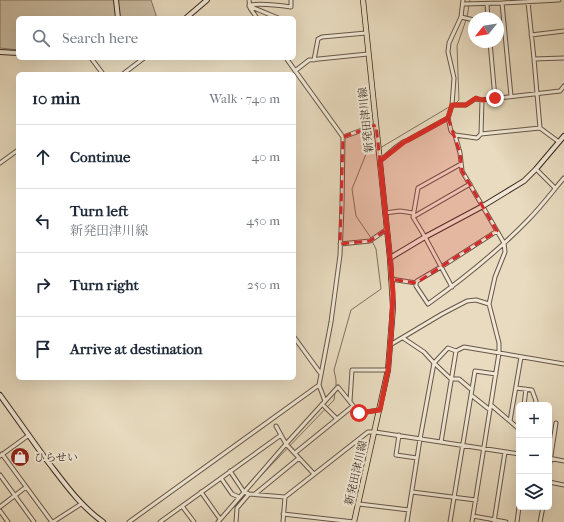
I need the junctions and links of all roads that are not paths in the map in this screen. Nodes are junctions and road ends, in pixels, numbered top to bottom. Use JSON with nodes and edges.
{"nodes":[{"id":1,"x":116,"y":0,"type":"edge"},
{"id":2,"x":207,"y":0,"type":"edge"},
{"id":3,"x":249,"y":0,"type":"edge"},
{"id":4,"x":291,"y":0,"type":"edge"},
{"id":5,"x":363,"y":0,"type":"edge"},
{"id":6,"x":462,"y":0,"type":"edge"},
{"id":7,"x":559,"y":0,"type":"edge"},
{"id":8,"x":528,"y":2,"type":"junction"},
{"id":9,"x":463,"y":4,"type":"junction"},
{"id":10,"x":487,"y":4,"type":"junction"},
{"id":11,"x":502,"y":4,"type":"junction"},
{"id":12,"x":249,"y":5,"type":"junction"},
{"id":13,"x":488,"y":12,"type":"edge"},
{"id":14,"x":118,"y":16,"type":"edge"},
{"id":15,"x":188,"y":16,"type":"edge"},
{"id":16,"x":256,"y":16,"type":"edge"},
{"id":17,"x":274,"y":16,"type":"edge"},
{"id":18,"x":461,"y":17,"type":"junction"},
{"id":19,"x":468,"y":19,"type":"edge"},
{"id":20,"x":564,"y":31,"type":"edge"},
{"id":21,"x":366,"y":33,"type":"junction"},
{"id":22,"x":531,"y":35,"type":"junction"},
{"id":23,"x":491,"y":48,"type":"edge"},
{"id":24,"x":0,"y":52,"type":"edge"},
{"id":25,"x":16,"y":53,"type":"edge"},
{"id":26,"x":368,"y":54,"type":"junction"},
{"id":27,"x":564,"y":58,"type":"edge"},
{"id":28,"x":534,"y":59,"type":"junction"},
{"id":29,"x":92,"y":60,"type":"edge"},
{"id":30,"x":141,"y":60,"type":"edge"},
{"id":31,"x":287,"y":60,"type":"edge"},
{"id":32,"x":314,"y":60,"type":"junction"},
{"id":33,"x":295,"y":71,"type":"joint"},
{"id":34,"x":102,"y":72,"type":"edge"},
{"id":35,"x":126,"y":72,"type":"edge"},
{"id":36,"x":296,"y":72,"type":"edge"},
{"id":37,"x":564,"y":86,"type":"edge"},
{"id":38,"x":537,"y":94,"type":"junction"},
{"id":39,"x":511,"y":96,"type":"junction"},
{"id":40,"x":495,"y":98,"type":"junction"},
{"id":41,"x":482,"y":100,"type":"junction"},
{"id":42,"x":452,"y":105,"type":"junction"},
{"id":43,"x":448,"y":118,"type":"junction"},
{"id":44,"x":376,"y":125,"type":"junction"},
{"id":45,"x":540,"y":128,"type":"junction"},
{"id":46,"x":481,"y":134,"type":"junction"},
{"id":47,"x":455,"y":135,"type":"junction"},
{"id":48,"x":564,"y":136,"type":"edge"},
{"id":49,"x":343,"y":137,"type":"junction"},
{"id":50,"x":559,"y":142,"type":"junction"},
{"id":51,"x":16,"y":151,"type":"edge"},
{"id":52,"x":380,"y":161,"type":"junction"},
{"id":53,"x":0,"y":163,"type":"edge"},
{"id":54,"x":461,"y":164,"type":"junction"},
{"id":55,"x":536,"y":169,"type":"junction"},
{"id":56,"x":564,"y":178,"type":"edge"},
{"id":57,"x":470,"y":184,"type":"junction"},
{"id":58,"x":555,"y":188,"type":"junction"},
{"id":59,"x":483,"y":206,"type":"junction"},
{"id":60,"x":385,"y":213,"type":"junction"},
{"id":61,"x":413,"y":213,"type":"junction"},
{"id":62,"x":413,"y":217,"type":"junction"},
{"id":63,"x":387,"y":229,"type":"junction"},
{"id":64,"x":497,"y":231,"type":"junction"},
{"id":65,"x":425,"y":237,"type":"junction"},
{"id":66,"x":504,"y":243,"type":"junction"},
{"id":67,"x":340,"y":244,"type":"junction"},
{"id":68,"x":390,"y":258,"type":"junction"},
{"id":69,"x":441,"y":267,"type":"junction"},
{"id":70,"x":391,"y":279,"type":"junction"},
{"id":71,"x":416,"y":283,"type":"junction"},
{"id":72,"x":452,"y":287,"type":"junction"},
{"id":73,"x":489,"y":304,"type":"junction"},
{"id":74,"x":403,"y":338,"type":"junction"},
{"id":75,"x":296,"y":340,"type":"edge"},
{"id":76,"x":390,"y":345,"type":"junction"},
{"id":77,"x":456,"y":351,"type":"junction"},
{"id":78,"x":499,"y":353,"type":"junction"},
{"id":79,"x":521,"y":356,"type":"junction"},
{"id":80,"x":434,"y":363,"type":"junction"},
{"id":81,"x":564,"y":364,"type":"edge"},
{"id":82,"x":388,"y":370,"type":"junction"},
{"id":83,"x":321,"y":374,"type":"junction"},
{"id":84,"x":496,"y":374,"type":"junction"},
{"id":85,"x":452,"y":379,"type":"junction"},
{"id":86,"x":319,"y":385,"type":"junction"},
{"id":87,"x":516,"y":388,"type":"junction"},
{"id":88,"x":526,"y":389,"type":"junction"},
{"id":89,"x":472,"y":390,"type":"junction"},
{"id":90,"x":0,"y":395,"type":"edge"},
{"id":91,"x":471,"y":395,"type":"junction"},
{"id":92,"x":350,"y":401,"type":"junction"},
{"id":93,"x":323,"y":402,"type":"junction"},
{"id":94,"x":524,"y":402,"type":"edge"},
{"id":95,"x":536,"y":402,"type":"edge"},
{"id":96,"x":491,"y":405,"type":"junction"},
{"id":97,"x":353,"y":406,"type":"junction"},
{"id":98,"x":380,"y":410,"type":"junction"},
{"id":99,"x":490,"y":410,"type":"junction"},
{"id":100,"x":337,"y":419,"type":"junction"},
{"id":101,"x":510,"y":421,"type":"junction"},
{"id":102,"x":556,"y":423,"type":"dead end"},
{"id":103,"x":276,"y":426,"type":"dead end"},
{"id":104,"x":516,"y":426,"type":"edge"},
{"id":105,"x":375,"y":432,"type":"junction"},
{"id":106,"x":29,"y":435,"type":"junction"},
{"id":107,"x":281,"y":435,"type":"junction"},
{"id":108,"x":399,"y":436,"type":"junction"},
{"id":109,"x":420,"y":439,"type":"junction"},
{"id":110,"x":552,"y":440,"type":"edge"},
{"id":111,"x":441,"y":442,"type":"junction"},
{"id":112,"x":286,"y":444,"type":"junction"},
{"id":113,"x":463,"y":445,"type":"junction"},
{"id":114,"x":485,"y":448,"type":"junction"},
{"id":115,"x":505,"y":452,"type":"junction"},
{"id":116,"x":295,"y":453,"type":"junction"},
{"id":117,"x":516,"y":454,"type":"edge"},
{"id":118,"x":1,"y":455,"type":"edge"},
{"id":119,"x":299,"y":458,"type":"junction"},
{"id":120,"x":417,"y":458,"type":"junction"},
{"id":121,"x":552,"y":458,"type":"edge"},
{"id":122,"x":564,"y":461,"type":"edge"},
{"id":123,"x":230,"y":471,"type":"junction"},
{"id":124,"x":314,"y":474,"type":"junction"},
{"id":125,"x":0,"y":475,"type":"edge"},
{"id":126,"x":221,"y":478,"type":"junction"},
{"id":127,"x":552,"y":483,"type":"edge"},
{"id":128,"x":564,"y":485,"type":"edge"},
{"id":129,"x":26,"y":487,"type":"junction"},
{"id":130,"x":201,"y":492,"type":"junction"},
{"id":131,"x":244,"y":492,"type":"junction"},
{"id":132,"x":412,"y":492,"type":"junction"},
{"id":133,"x":249,"y":494,"type":"junction"},
{"id":134,"x":255,"y":494,"type":"junction"},
{"id":135,"x":15,"y":496,"type":"junction"},
{"id":136,"x":239,"y":497,"type":"junction"},
{"id":137,"x":285,"y":497,"type":"junction"},
{"id":138,"x":454,"y":497,"type":"junction"},
{"id":139,"x":476,"y":500,"type":"junction"},
{"id":140,"x":81,"y":504,"type":"junction"},
{"id":141,"x":358,"y":504,"type":"junction"},
{"id":142,"x":182,"y":506,"type":"junction"},
{"id":143,"x":0,"y":507,"type":"edge"},
{"id":144,"x":409,"y":510,"type":"junction"},
{"id":145,"x":519,"y":510,"type":"edge"},
{"id":146,"x":542,"y":510,"type":"edge"},
{"id":147,"x":0,"y":511,"type":"edge"},
{"id":148,"x":283,"y":514,"type":"junction"},
{"id":149,"x":474,"y":516,"type":"junction"},
{"id":150,"x":316,"y":517,"type":"junction"},
{"id":151,"x":220,"y":519,"type":"junction"},
{"id":152,"x":494,"y":521,"type":"edge"},
{"id":153,"x":8,"y":522,"type":"edge"},
{"id":154,"x":34,"y":522,"type":"edge"},
{"id":155,"x":52,"y":522,"type":"edge"},
{"id":156,"x":103,"y":522,"type":"edge"},
{"id":157,"x":129,"y":522,"type":"edge"},
{"id":158,"x":160,"y":522,"type":"edge"},
{"id":159,"x":194,"y":522,"type":"edge"},
{"id":160,"x":218,"y":522,"type":"edge"},
{"id":161,"x":236,"y":522,"type":"edge"},
{"id":162,"x":283,"y":522,"type":"edge"},
{"id":163,"x":315,"y":522,"type":"edge"},
{"id":164,"x":354,"y":522,"type":"edge"},
{"id":165,"x":407,"y":522,"type":"edge"},
{"id":166,"x":450,"y":522,"type":"edge"},
{"id":167,"x":472,"y":522,"type":"edge"},
{"id":168,"x":506,"y":522,"type":"edge"},
{"id":169,"x":517,"y":522,"type":"edge"},
{"id":170,"x":540,"y":522,"type":"edge"}],
"edges":[{"from":1,"to":14,"type":"street"},
{"from":2,"to":15,"type":"street"},
{"from":3,"to":12,"type":"street"},
{"from":4,"to":12,"type":"street"},
{"from":5,"to":21,"type":"main road","name":"新発田津川線"},
{"from":6,"to":9,"type":"street"},
{"from":7,"to":8,"type":"street"},
{"from":8,"to":11,"type":"street"},
{"from":8,"to":22,"type":"street"},
{"from":9,"to":10,"type":"street"},
{"from":9,"to":18,"type":"street"},
{"from":10,"to":11,"type":"street"},
{"from":10,"to":13,"type":"street"},
{"from":11,"to":39,"type":"street"},
{"from":12,"to":16,"type":"street"},
{"from":12,"to":17,"type":"street"},
{"from":18,"to":19,"type":"street"},
{"from":18,"to":42,"type":"street"},
{"from":20,"to":22,"type":"street"},
{"from":21,"to":26,"type":"main road","name":"新発田津川線"},
{"from":21,"to":32,"type":"street"},
{"from":22,"to":28,"type":"street"},
{"from":23,"to":40,"type":"street"},
{"from":24,"to":25,"type":"street"},
{"from":26,"to":32,"type":"street"},
{"from":26,"to":44,"type":"main road","name":"新発田津川線"},
{"from":27,"to":28,"type":"street"},
{"from":28,"to":38,"type":"street"},
{"from":29,"to":34,"type":"street"},
{"from":30,"to":35,"type":"street"},
{"from":31,"to":33,"type":"street"},
{"from":32,"to":33,"type":"street"},
{"from":36,"to":49,"type":"street"},
{"from":37,"to":38,"type":"street"},
{"from":38,"to":39,"type":"street"},
{"from":38,"to":45,"type":"street"},
{"from":39,"to":40,"type":"street"},
{"from":40,"to":41,"type":"street"},
{"from":41,"to":42,"type":"street"},
{"from":41,"to":46,"type":"street"},
{"from":42,"to":43,"type":"street"},
{"from":43,"to":47,"type":"street"},
{"from":43,"to":52,"type":"street"},
{"from":44,"to":49,"type":"street"},
{"from":44,"to":52,"type":"main road","name":"新発田津川線"},
{"from":45,"to":46,"type":"street"},
{"from":45,"to":50,"type":"street"},
{"from":46,"to":47,"type":"street"},
{"from":47,"to":54,"type":"street"},
{"from":48,"to":50,"type":"street"},
{"from":49,"to":67,"type":"street"},
{"from":50,"to":55,"type":"street"},
{"from":51,"to":53,"type":"street"},
{"from":52,"to":60,"type":"main road","name":"新発田津川線"},
{"from":54,"to":57,"type":"street"},
{"from":54,"to":61,"type":"street"},
{"from":55,"to":58,"type":"street"},
{"from":55,"to":59,"type":"street"},
{"from":56,"to":58,"type":"street"},
{"from":57,"to":59,"type":"street"},
{"from":57,"to":62,"type":"street"},
{"from":58,"to":66,"type":"street"},
{"from":59,"to":64,"type":"street"},
{"from":59,"to":65,"type":"street"},
{"from":60,"to":61,"type":"street"},
{"from":60,"to":63,"type":"main road","name":"新発田津川線"},
{"from":61,"to":62,"type":"street"},
{"from":62,"to":65,"type":"street"},
{"from":63,"to":67,"type":"street"},
{"from":63,"to":68,"type":"main road","name":"新発田津川線"},
{"from":64,"to":66,"type":"street"},
{"from":64,"to":69,"type":"street"},
{"from":65,"to":68,"type":"street"},
{"from":65,"to":69,"type":"street"},
{"from":66,"to":72,"type":"street"},
{"from":66,"to":73,"type":"street"},
{"from":67,"to":83,"type":"street"},
{"from":68,"to":70,"type":"main road","name":"新発田津川線"},
{"from":69,"to":71,"type":"street"},
{"from":69,"to":72,"type":"street"},
{"from":70,"to":71,"type":"street"},
{"from":70,"to":76,"type":"main road","name":"新発田津川線"},
{"from":71,"to":72,"type":"street"},
{"from":73,"to":74,"type":"street"},
{"from":73,"to":78,"type":"street"},
{"from":74,"to":76,"type":"street"},
{"from":74,"to":80,"type":"street"},
{"from":75,"to":83,"type":"street"},
{"from":76,"to":82,"type":"main road","name":"新発田津川線"},
{"from":77,"to":78,"type":"street"},
{"from":77,"to":80,"type":"street"},
{"from":77,"to":85,"type":"street"},
{"from":78,"to":79,"type":"street"},
{"from":78,"to":84,"type":"street"},
{"from":79,"to":81,"type":"street"},
{"from":79,"to":87,"type":"street"},
{"from":80,"to":85,"type":"street"},
{"from":80,"to":109,"type":"street"},
{"from":82,"to":92,"type":"street"},
{"from":82,"to":98,"type":"main road","name":"新発田津川線"},
{"from":83,"to":86,"type":"street"},
{"from":84,"to":89,"type":"street"},
{"from":84,"to":96,"type":"street"},
{"from":85,"to":89,"type":"street"},
{"from":85,"to":111,"type":"street"},
{"from":86,"to":93,"type":"street"},
{"from":86,"to":157,"type":"street"},
{"from":87,"to":88,"type":"street"},
{"from":87,"to":101,"type":"street"},
{"from":88,"to":94,"type":"street"},
{"from":88,"to":95,"type":"street"},
{"from":89,"to":91,"type":"street"},
{"from":90,"to":106,"type":"street"},
{"from":91,"to":99,"type":"street"},
{"from":91,"to":113,"type":"street"},
{"from":92,"to":93,"type":"street"},
{"from":92,"to":97,"type":"street"},
{"from":93,"to":100,"type":"street"},
{"from":93,"to":112,"type":"street"},
{"from":96,"to":99,"type":"street"},
{"from":96,"to":101,"type":"street"},
{"from":97,"to":98,"type":"street"},
{"from":97,"to":100,"type":"street"},
{"from":98,"to":105,"type":"main road","name":"新発田津川線"},
{"from":99,"to":114,"type":"street"},
{"from":100,"to":116,"type":"street"},
{"from":101,"to":104,"type":"street"},
{"from":102,"to":110,"type":"street"},
{"from":103,"to":107,"type":"street"},
{"from":105,"to":108,"type":"street"},
{"from":105,"to":124,"type":"street"},
{"from":105,"to":141,"type":"main road","name":"新発田津川線"},
{"from":106,"to":118,"type":"street"},
{"from":106,"to":140,"type":"street"},
{"from":107,"to":112,"type":"street"},
{"from":107,"to":123,"type":"street"},
{"from":108,"to":109,"type":"street"},
{"from":108,"to":120,"type":"street"},
{"from":109,"to":111,"type":"street"},
{"from":109,"to":120,"type":"street"},
{"from":111,"to":113,"type":"street"},
{"from":112,"to":116,"type":"street"},
{"from":112,"to":131,"type":"street"},
{"from":113,"to":114,"type":"street"},
{"from":113,"to":138,"type":"street"},
{"from":114,"to":115,"type":"street"},
{"from":114,"to":139,"type":"street"},
{"from":115,"to":117,"type":"street"},
{"from":115,"to":152,"type":"street"},
{"from":116,"to":119,"type":"street"},
{"from":118,"to":129,"type":"street"},
{"from":119,"to":124,"type":"street"},
{"from":119,"to":134,"type":"street"},
{"from":120,"to":132,"type":"street"},
{"from":121,"to":122,"type":"street"},
{"from":123,"to":126,"type":"street"},
{"from":123,"to":131,"type":"street"},
{"from":124,"to":137,"type":"street"},
{"from":125,"to":135,"type":"street"},
{"from":126,"to":130,"type":"street"},
{"from":126,"to":136,"type":"street"},
{"from":127,"to":128,"type":"street"},
{"from":129,"to":135,"type":"street"},
{"from":129,"to":155,"type":"street"},
{"from":130,"to":142,"type":"street"},
{"from":130,"to":151,"type":"street"},
{"from":131,"to":133,"type":"street"},
{"from":131,"to":136,"type":"street"},
{"from":132,"to":138,"type":"street"},
{"from":132,"to":144,"type":"street"},
{"from":133,"to":134,"type":"street"},
{"from":133,"to":161,"type":"street"},
{"from":134,"to":137,"type":"street"},
{"from":135,"to":143,"type":"street"},
{"from":135,"to":154,"type":"street"},
{"from":136,"to":151,"type":"street"},
{"from":137,"to":148,"type":"street"},
{"from":138,"to":139,"type":"street"},
{"from":138,"to":166,"type":"street"},
{"from":139,"to":149,"type":"street"},
{"from":140,"to":155,"type":"street"},
{"from":140,"to":156,"type":"street"},
{"from":141,"to":144,"type":"street"},
{"from":141,"to":164,"type":"main road","name":"新発田津川線"},
{"from":142,"to":158,"type":"street"},
{"from":142,"to":159,"type":"street"},
{"from":144,"to":165,"type":"street"},
{"from":145,"to":169,"type":"street"},
{"from":146,"to":170,"type":"street"},
{"from":147,"to":153,"type":"street"},
{"from":148,"to":150,"type":"street"},
{"from":148,"to":162,"type":"street"},
{"from":149,"to":152,"type":"street"},
{"from":149,"to":167,"type":"street"},
{"from":150,"to":163,"type":"street"},
{"from":150,"to":164,"type":"street"},
{"from":151,"to":160,"type":"street"},
{"from":152,"to":168,"type":"street"}]}
